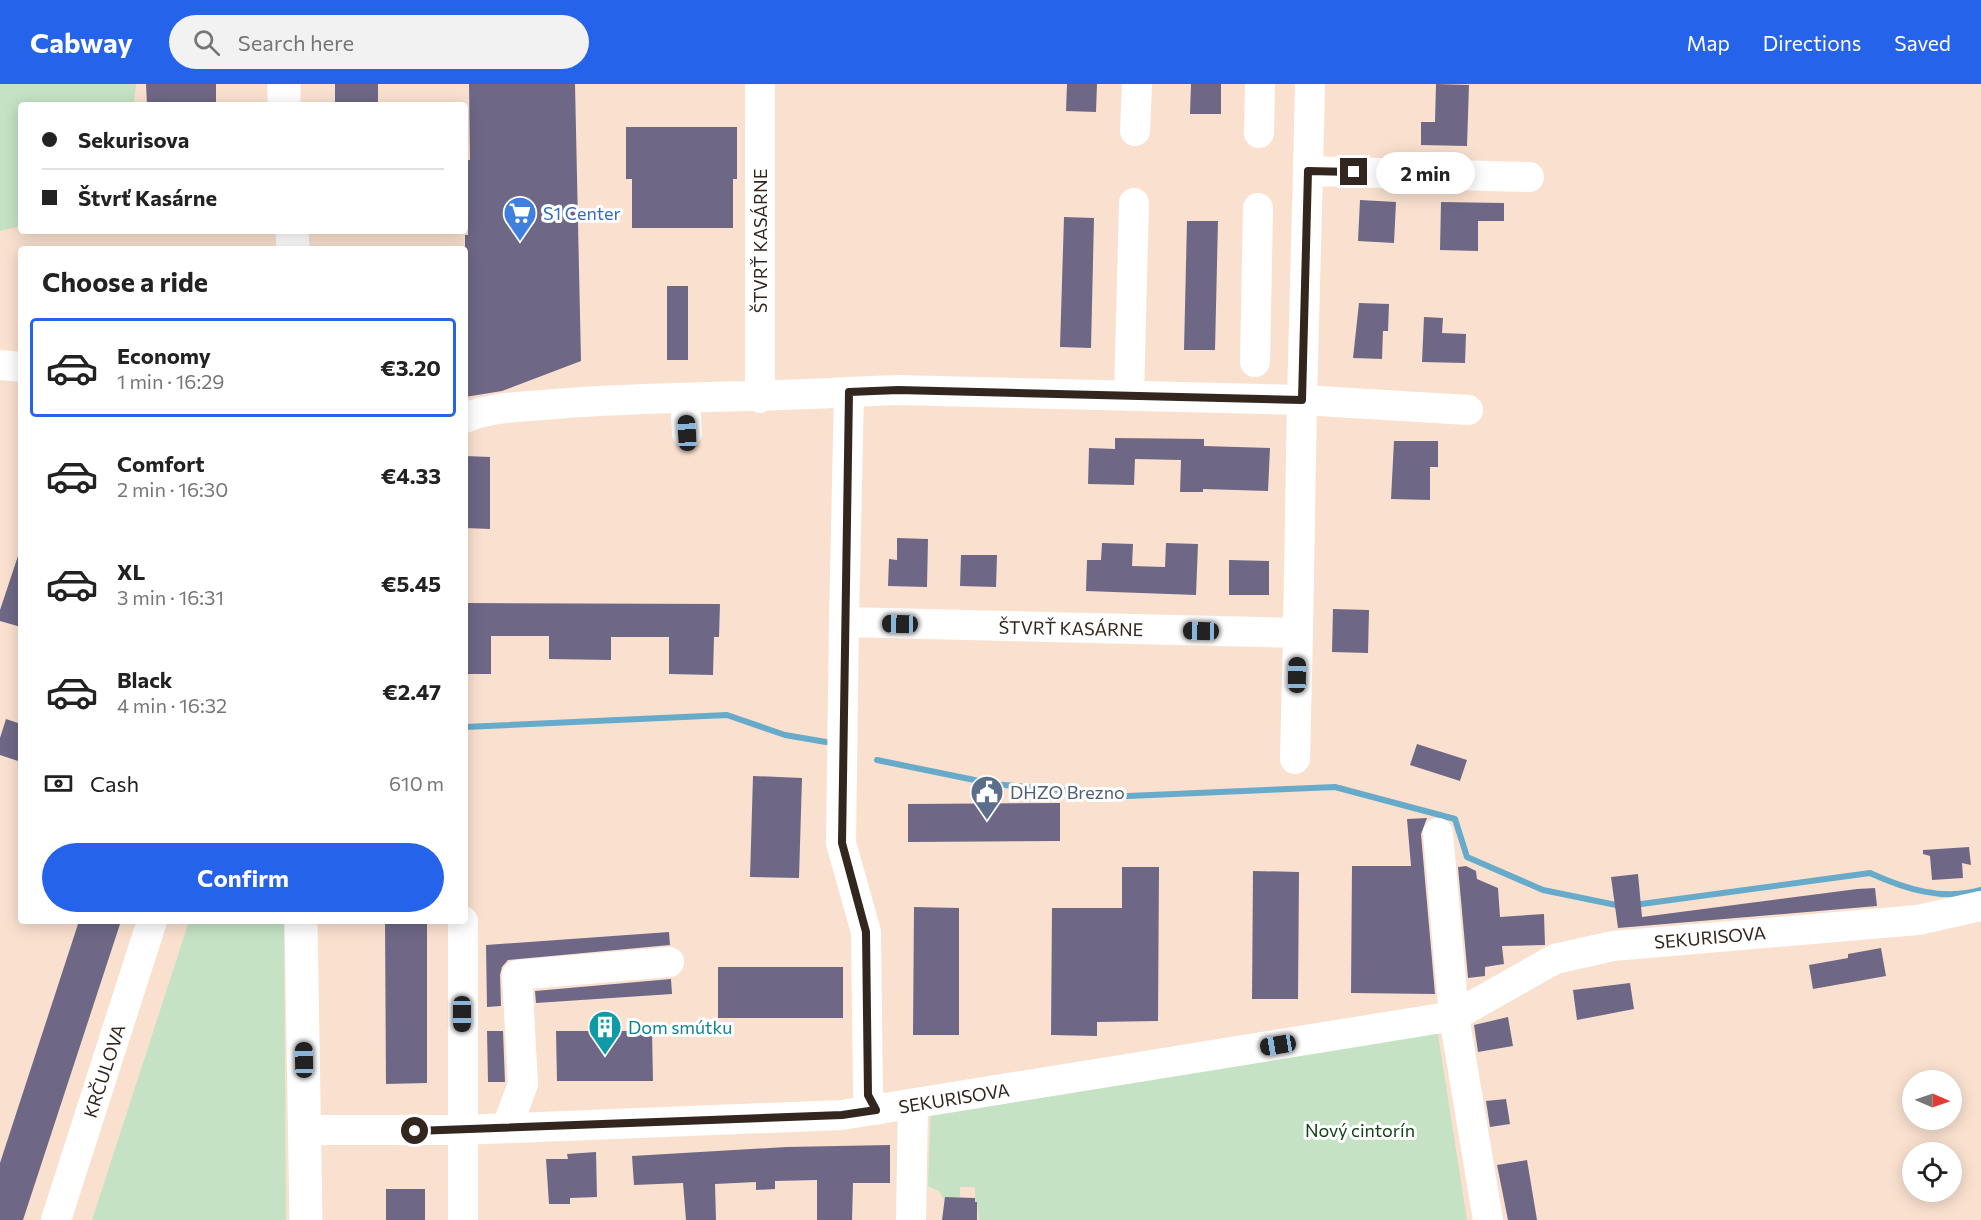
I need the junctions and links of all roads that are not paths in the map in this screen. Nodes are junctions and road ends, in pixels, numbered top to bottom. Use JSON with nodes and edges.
{"nodes":[{"id":1,"x":284,"y":84,"type":"edge"},
{"id":2,"x":760,"y":84,"type":"edge"},
{"id":3,"x":1137,"y":84,"type":"edge"},
{"id":4,"x":1260,"y":84,"type":"edge"},
{"id":5,"x":1310,"y":84,"type":"edge"},
{"id":6,"x":284,"y":102,"type":"edge"},
{"id":7,"x":1135,"y":131,"type":"dead end"},
{"id":8,"x":1258,"y":133,"type":"dead end"},
{"id":9,"x":1308,"y":171,"type":"junction"},
{"id":10,"x":1529,"y":177,"type":"dead end"},
{"id":11,"x":1134,"y":203,"type":"dead end"},
{"id":12,"x":1258,"y":208,"type":"dead end"},
{"id":13,"x":1256,"y":284,"type":"junction"},
{"id":14,"x":1305,"y":285,"type":"junction"},
{"id":15,"x":1255,"y":362,"type":"dead end"},
{"id":16,"x":0,"y":366,"type":"edge"},
{"id":17,"x":18,"y":368,"type":"edge"},
{"id":18,"x":849,"y":392,"type":"junction"},
{"id":19,"x":1129,"y":396,"type":"junction"},
{"id":20,"x":760,"y":398,"type":"junction"},
{"id":21,"x":685,"y":399,"type":"junction"},
{"id":22,"x":1302,"y":400,"type":"junction"},
{"id":23,"x":1468,"y":410,"type":"dead end"},
{"id":24,"x":468,"y":417,"type":"edge"},
{"id":25,"x":687,"y":433,"type":"dead end"},
{"id":26,"x":844,"y":622,"type":"junction"},
{"id":27,"x":1298,"y":633,"type":"junction"},
{"id":28,"x":1295,"y":759,"type":"dead end"},
{"id":29,"x":1438,"y":833,"type":"dead end"},
{"id":30,"x":1981,"y":906,"type":"edge"},
{"id":31,"x":151,"y":924,"type":"edge"},
{"id":32,"x":301,"y":924,"type":"edge"},
{"id":33,"x":463,"y":924,"type":"edge"},
{"id":34,"x":669,"y":962,"type":"dead end"},
{"id":35,"x":1454,"y":1016,"type":"junction"},
{"id":36,"x":913,"y":1105,"type":"junction"},
{"id":37,"x":876,"y":1110,"type":"junction"},
{"id":38,"x":507,"y":1127,"type":"junction"},
{"id":39,"x":305,"y":1130,"type":"junction"},
{"id":40,"x":462,"y":1130,"type":"junction"},
{"id":41,"x":56,"y":1220,"type":"edge"},
{"id":42,"x":306,"y":1220,"type":"edge"},
{"id":43,"x":463,"y":1220,"type":"edge"},
{"id":44,"x":911,"y":1220,"type":"edge"},
{"id":45,"x":1488,"y":1220,"type":"edge"}],
"edges":[{"from":1,"to":6,"type":"main road"},
{"from":2,"to":20,"type":"street","name":"ŠTVRŤ KASÁRNE"},
{"from":3,"to":7,"type":"street"},
{"from":4,"to":8,"type":"street"},
{"from":5,"to":9,"type":"street"},
{"from":9,"to":10,"type":"street"},
{"from":9,"to":14,"type":"street"},
{"from":11,"to":19,"type":"street"},
{"from":12,"to":13,"type":"street"},
{"from":13,"to":14,"type":"street"},
{"from":13,"to":15,"type":"street"},
{"from":14,"to":22,"type":"street"},
{"from":16,"to":17,"type":"street"},
{"from":18,"to":19,"type":"street"},
{"from":18,"to":20,"type":"street"},
{"from":18,"to":26,"type":"street"},
{"from":19,"to":22,"type":"street"},
{"from":20,"to":21,"type":"street"},
{"from":21,"to":24,"type":"street"},
{"from":21,"to":25,"type":"street"},
{"from":22,"to":23,"type":"street"},
{"from":22,"to":27,"type":"street"},
{"from":26,"to":27,"type":"street","name":"ŠTVRŤ KASÁRNE"},
{"from":26,"to":37,"type":"street"},
{"from":27,"to":28,"type":"street"},
{"from":29,"to":35,"type":"street"},
{"from":30,"to":35,"type":"street","name":"SEKURISOVA"},
{"from":31,"to":41,"type":"street","name":"KRČULOVA"},
{"from":32,"to":39,"type":"main road"},
{"from":33,"to":40,"type":"street"},
{"from":34,"to":38,"type":"street"},
{"from":35,"to":36,"type":"street","name":"SEKURISOVA"},
{"from":35,"to":45,"type":"street"},
{"from":36,"to":37,"type":"street","name":"SEKURISOVA"},
{"from":36,"to":44,"type":"street"},
{"from":37,"to":38,"type":"street","name":"SEKURISOVA"},
{"from":38,"to":40,"type":"street","name":"SEKURISOVA"},
{"from":39,"to":40,"type":"street","name":"SEKURISOVA"},
{"from":39,"to":42,"type":"main road"},
{"from":40,"to":43,"type":"street"}]}
